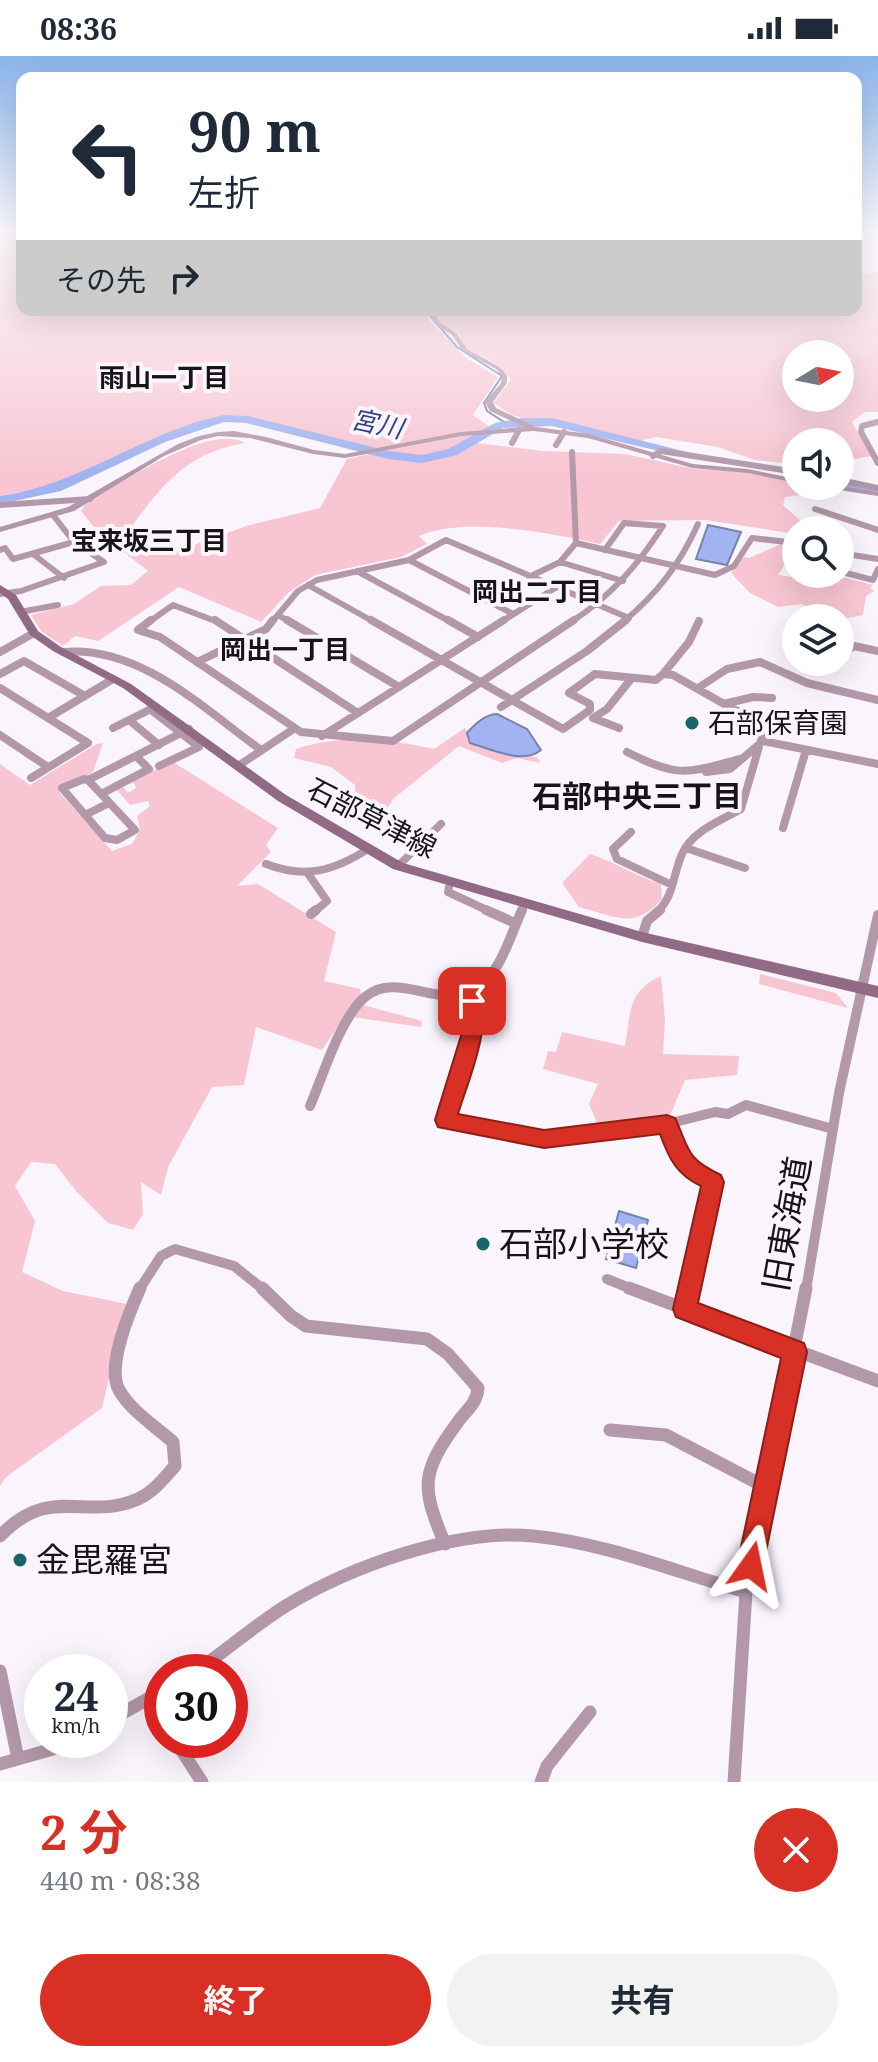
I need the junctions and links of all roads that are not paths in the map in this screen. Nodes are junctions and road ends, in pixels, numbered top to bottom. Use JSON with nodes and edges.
{"nodes":[{"id":1,"x":434,"y":316,"type":"edge"},
{"id":2,"x":878,"y":422,"type":"edge"},
{"id":3,"x":521,"y":425,"type":"junction"},
{"id":4,"x":564,"y":432,"type":"junction"},
{"id":5,"x":512,"y":443,"type":"dead end"},
{"id":6,"x":556,"y":445,"type":"dead end"},
{"id":7,"x":572,"y":452,"type":"dead end"},
{"id":8,"x":656,"y":455,"type":"junction"},
{"id":9,"x":878,"y":463,"type":"edge"},
{"id":10,"x":782,"y":470,"type":"edge"},
{"id":11,"x":782,"y":478,"type":"edge"},
{"id":12,"x":854,"y":483,"type":"edge"},
{"id":13,"x":878,"y":488,"type":"edge"},
{"id":14,"x":854,"y":490,"type":"edge"},
{"id":15,"x":878,"y":494,"type":"edge"},
{"id":16,"x":90,"y":499,"type":"junction"},
{"id":17,"x":0,"y":505,"type":"edge"},
{"id":18,"x":815,"y":509,"type":"dead end"},
{"id":19,"x":53,"y":515,"type":"junction"},
{"id":20,"x":698,"y":524,"type":"dead end"},
{"id":21,"x":0,"y":530,"type":"edge"},
{"id":22,"x":878,"y":530,"type":"edge"},
{"id":23,"x":782,"y":541,"type":"edge"},
{"id":24,"x":74,"y":542,"type":"junction"},
{"id":25,"x":576,"y":543,"type":"junction"},
{"id":26,"x":0,"y":550,"type":"edge"},
{"id":27,"x":605,"y":550,"type":"junction"},
{"id":28,"x":33,"y":554,"type":"junction"},
{"id":29,"x":854,"y":556,"type":"edge"},
{"id":30,"x":642,"y":558,"type":"junction"},
{"id":31,"x":878,"y":559,"type":"edge"},
{"id":32,"x":409,"y":560,"type":"junction"},
{"id":33,"x":560,"y":562,"type":"junction"},
{"id":34,"x":677,"y":566,"type":"junction"},
{"id":35,"x":878,"y":569,"type":"edge"},
{"id":36,"x":357,"y":571,"type":"junction"},
{"id":37,"x":854,"y":575,"type":"edge"},
{"id":38,"x":529,"y":577,"type":"junction"},
{"id":39,"x":64,"y":578,"type":"junction"},
{"id":40,"x":623,"y":581,"type":"junction"},
{"id":41,"x":308,"y":585,"type":"junction"},
{"id":42,"x":555,"y":588,"type":"junction"},
{"id":43,"x":2,"y":591,"type":"edge"},
{"id":44,"x":58,"y":605,"type":"dead end"},
{"id":45,"x":598,"y":605,"type":"junction"},
{"id":46,"x":20,"y":612,"type":"junction"},
{"id":47,"x":513,"y":614,"type":"junction"},
{"id":48,"x":278,"y":615,"type":"junction"},
{"id":49,"x":629,"y":618,"type":"junction"},
{"id":50,"x":699,"y":621,"type":"dead end"},
{"id":51,"x":34,"y":633,"type":"junction"},
{"id":52,"x":478,"y":637,"type":"junction"},
{"id":53,"x":244,"y":639,"type":"junction"},
{"id":54,"x":0,"y":643,"type":"edge"},
{"id":55,"x":854,"y":646,"type":"edge"},
{"id":56,"x":8,"y":648,"type":"junction"},
{"id":57,"x":878,"y":651,"type":"edge"},
{"id":58,"x":0,"y":652,"type":"edge"},
{"id":59,"x":63,"y":652,"type":"junction"},
{"id":60,"x":440,"y":661,"type":"junction"},
{"id":61,"x":197,"y":662,"type":"junction"},
{"id":62,"x":0,"y":674,"type":"edge"},
{"id":63,"x":663,"y":674,"type":"junction"},
{"id":64,"x":113,"y":679,"type":"junction"},
{"id":65,"x":631,"y":679,"type":"junction"},
{"id":66,"x":480,"y":683,"type":"junction"},
{"id":67,"x":399,"y":687,"type":"junction"},
{"id":68,"x":0,"y":688,"type":"edge"},
{"id":69,"x":698,"y":688,"type":"junction"},
{"id":70,"x":85,"y":696,"type":"junction"},
{"id":71,"x":772,"y":698,"type":"dead end"},
{"id":72,"x":878,"y":700,"type":"edge"},
{"id":73,"x":510,"y":701,"type":"junction"},
{"id":74,"x":724,"y":704,"type":"junction"},
{"id":75,"x":154,"y":707,"type":"junction"},
{"id":76,"x":501,"y":707,"type":"dead end"},
{"id":77,"x":358,"y":713,"type":"junction"},
{"id":78,"x":48,"y":718,"type":"junction"},
{"id":79,"x":129,"y":720,"type":"junction"},
{"id":80,"x":113,"y":728,"type":"dead end"},
{"id":81,"x":295,"y":728,"type":"junction"},
{"id":82,"x":619,"y":728,"type":"dead end"},
{"id":83,"x":186,"y":731,"type":"junction"},
{"id":84,"x":0,"y":735,"type":"edge"},
{"id":85,"x":322,"y":736,"type":"junction"},
{"id":86,"x":763,"y":741,"type":"junction"},
{"id":87,"x":159,"y":745,"type":"junction"},
{"id":88,"x":261,"y":750,"type":"junction"},
{"id":89,"x":806,"y":750,"type":"junction"},
{"id":90,"x":627,"y":752,"type":"dead end"},
{"id":91,"x":136,"y":756,"type":"junction"},
{"id":92,"x":743,"y":758,"type":"junction"},
{"id":93,"x":878,"y":764,"type":"edge"},
{"id":94,"x":159,"y":766,"type":"dead end"},
{"id":95,"x":238,"y":766,"type":"junction"},
{"id":96,"x":48,"y":767,"type":"junction"},
{"id":97,"x":706,"y":772,"type":"dead end"},
{"id":98,"x":31,"y":778,"type":"dead end"},
{"id":99,"x":88,"y":780,"type":"junction"},
{"id":100,"x":101,"y":794,"type":"junction"},
{"id":101,"x":109,"y":803,"type":"junction"},
{"id":102,"x":85,"y":815,"type":"junction"},
{"id":103,"x":441,"y":824,"type":"dead end"},
{"id":104,"x":783,"y":828,"type":"dead end"},
{"id":105,"x":631,"y":832,"type":"dead end"},
{"id":106,"x":686,"y":848,"type":"junction"},
{"id":107,"x":368,"y":849,"type":"junction"},
{"id":108,"x":266,"y":864,"type":"dead end"},
{"id":109,"x":398,"y":866,"type":"junction"},
{"id":110,"x":745,"y":868,"type":"dead end"},
{"id":111,"x":309,"y":875,"type":"junction"},
{"id":112,"x":450,"y":883,"type":"junction"},
{"id":113,"x":672,"y":885,"type":"junction"},
{"id":114,"x":524,"y":905,"type":"junction"},
{"id":115,"x":311,"y":914,"type":"dead end"},
{"id":116,"x":878,"y":915,"type":"edge"},
{"id":117,"x":515,"y":923,"type":"junction"},
{"id":118,"x":642,"y":937,"type":"junction"},
{"id":119,"x":864,"y":988,"type":"junction"},
{"id":120,"x":878,"y":992,"type":"edge"},
{"id":121,"x":468,"y":995,"type":"junction"},
{"id":122,"x":310,"y":1106,"type":"dead end"},
{"id":123,"x":667,"y":1124,"type":"junction"},
{"id":124,"x":833,"y":1129,"type":"junction"},
{"id":125,"x":607,"y":1279,"type":"dead end"},
{"id":126,"x":685,"y":1309,"type":"junction"},
{"id":127,"x":795,"y":1352,"type":"junction"},
{"id":128,"x":878,"y":1381,"type":"edge"},
{"id":129,"x":610,"y":1430,"type":"dead end"},
{"id":130,"x":767,"y":1488,"type":"junction"},
{"id":131,"x":0,"y":1536,"type":"edge"},
{"id":132,"x":445,"y":1544,"type":"junction"},
{"id":133,"x":746,"y":1592,"type":"junction"},
{"id":134,"x":220,"y":1654,"type":"edge"},
{"id":135,"x":0,"y":1671,"type":"edge"},
{"id":136,"x":590,"y":1712,"type":"dead end"},
{"id":137,"x":24,"y":1757,"type":"edge"},
{"id":138,"x":187,"y":1758,"type":"edge"},
{"id":139,"x":18,"y":1759,"type":"junction"},
{"id":140,"x":0,"y":1764,"type":"edge"},
{"id":141,"x":202,"y":1782,"type":"edge"},
{"id":142,"x":541,"y":1782,"type":"edge"},
{"id":143,"x":734,"y":1782,"type":"edge"}],
"edges":[{"from":1,"to":3,"type":"street"},
{"from":2,"to":9,"type":"street"},
{"from":3,"to":4,"type":"street"},
{"from":3,"to":5,"type":"street"},
{"from":3,"to":16,"type":"street"},
{"from":4,"to":6,"type":"street"},
{"from":4,"to":8,"type":"street"},
{"from":7,"to":25,"type":"street"},
{"from":8,"to":10,"type":"street"},
{"from":8,"to":11,"type":"street"},
{"from":12,"to":13,"type":"street"},
{"from":14,"to":15,"type":"street"},
{"from":16,"to":17,"type":"street"},
{"from":16,"to":19,"type":"street"},
{"from":18,"to":22,"type":"street"},
{"from":19,"to":21,"type":"street"},
{"from":19,"to":24,"type":"street"},
{"from":20,"to":34,"type":"street"},
{"from":23,"to":34,"type":"street"},
{"from":24,"to":28,"type":"street"},
{"from":24,"to":39,"type":"street"},
{"from":25,"to":27,"type":"street"},
{"from":25,"to":33,"type":"street"},
{"from":26,"to":28,"type":"street"},
{"from":27,"to":30,"type":"street"},
{"from":27,"to":30,"type":"street"},
{"from":28,"to":39,"type":"street"},
{"from":29,"to":31,"type":"street"},
{"from":30,"to":34,"type":"street"},
{"from":30,"to":40,"type":"street"},
{"from":32,"to":36,"type":"street"},
{"from":32,"to":38,"type":"street"},
{"from":32,"to":47,"type":"street"},
{"from":33,"to":38,"type":"street"},
{"from":33,"to":40,"type":"street"},
{"from":34,"to":49,"type":"street"},
{"from":35,"to":37,"type":"street"},
{"from":36,"to":41,"type":"street"},
{"from":36,"to":52,"type":"street"},
{"from":38,"to":42,"type":"street"},
{"from":39,"to":43,"type":"street"},
{"from":40,"to":45,"type":"street"},
{"from":41,"to":48,"type":"street"},
{"from":41,"to":60,"type":"street"},
{"from":42,"to":45,"type":"street"},
{"from":42,"to":47,"type":"street"},
{"from":43,"to":46,"type":"main road","name":"石部草津線"},
{"from":44,"to":46,"type":"street"},
{"from":45,"to":49,"type":"street"},
{"from":45,"to":66,"type":"street"},
{"from":46,"to":51,"type":"main road","name":"石部草津線"},
{"from":47,"to":52,"type":"street"},
{"from":48,"to":53,"type":"street"},
{"from":48,"to":67,"type":"street"},
{"from":49,"to":73,"type":"street"},
{"from":50,"to":63,"type":"street"},
{"from":51,"to":56,"type":"street"},
{"from":51,"to":59,"type":"main road","name":"石部草津線"},
{"from":52,"to":60,"type":"street"},
{"from":53,"to":61,"type":"street"},
{"from":53,"to":61,"type":"street"},
{"from":53,"to":77,"type":"street"},
{"from":54,"to":56,"type":"street"},
{"from":55,"to":57,"type":"street"},
{"from":56,"to":58,"type":"street"},
{"from":59,"to":64,"type":"main road","name":"石部草津線"},
{"from":59,"to":88,"type":"street"},
{"from":60,"to":66,"type":"street"},
{"from":60,"to":67,"type":"street"},
{"from":61,"to":81,"type":"street"},
{"from":62,"to":70,"type":"street"},
{"from":63,"to":65,"type":"street"},
{"from":63,"to":69,"type":"street"},
{"from":64,"to":70,"type":"street"},
{"from":64,"to":75,"type":"main road","name":"石部草津線"},
{"from":65,"to":73,"type":"street"},
{"from":65,"to":82,"type":"street"},
{"from":66,"to":73,"type":"street"},
{"from":66,"to":85,"type":"street"},
{"from":67,"to":77,"type":"street"},
{"from":68,"to":78,"type":"street"},
{"from":69,"to":72,"type":"street"},
{"from":69,"to":74,"type":"street"},
{"from":70,"to":78,"type":"street"},
{"from":71,"to":74,"type":"street"},
{"from":73,"to":76,"type":"street"},
{"from":74,"to":86,"type":"street"},
{"from":75,"to":79,"type":"street"},
{"from":75,"to":83,"type":"main road","name":"石部草津線"},
{"from":77,"to":85,"type":"street"},
{"from":78,"to":96,"type":"street"},
{"from":79,"to":80,"type":"street"},
{"from":79,"to":87,"type":"street"},
{"from":81,"to":85,"type":"street"},
{"from":81,"to":88,"type":"street"},
{"from":83,"to":87,"type":"street"},
{"from":83,"to":94,"type":"street"},
{"from":83,"to":95,"type":"main road","name":"石部草津線"},
{"from":84,"to":96,"type":"street"},
{"from":86,"to":89,"type":"street"},
{"from":86,"to":92,"type":"street"},
{"from":86,"to":106,"type":"street"},
{"from":87,"to":91,"type":"street"},
{"from":88,"to":95,"type":"street"},
{"from":89,"to":93,"type":"street"},
{"from":89,"to":104,"type":"street"},
{"from":90,"to":92,"type":"street"},
{"from":91,"to":99,"type":"street"},
{"from":91,"to":100,"type":"street"},
{"from":92,"to":97,"type":"street"},
{"from":95,"to":107,"type":"main road","name":"石部草津線"},
{"from":96,"to":98,"type":"street"},
{"from":99,"to":100,"type":"street"},
{"from":99,"to":102,"type":"street"},
{"from":100,"to":101,"type":"street"},
{"from":101,"to":102,"type":"street"},
{"from":101,"to":102,"type":"street"},
{"from":103,"to":109,"type":"street"},
{"from":105,"to":113,"type":"street"},
{"from":106,"to":110,"type":"street"},
{"from":106,"to":113,"type":"street"},
{"from":107,"to":109,"type":"main road","name":"石部草津線"},
{"from":107,"to":111,"type":"street"},
{"from":108,"to":111,"type":"street"},
{"from":109,"to":112,"type":"main road","name":"石部草津線"},
{"from":111,"to":115,"type":"street"},
{"from":112,"to":114,"type":"main road","name":"石部草津線"},
{"from":112,"to":117,"type":"street"},
{"from":113,"to":118,"type":"street"},
{"from":114,"to":117,"type":"street"},
{"from":114,"to":118,"type":"main road","name":"石部草津線"},
{"from":116,"to":119,"type":"street","name":"旧東海道"},
{"from":117,"to":121,"type":"street"},
{"from":118,"to":119,"type":"main road","name":"石部草津線"},
{"from":119,"to":120,"type":"main road","name":"石部草津線"},
{"from":119,"to":124,"type":"street","name":"旧東海道"},
{"from":121,"to":122,"type":"street"},
{"from":121,"to":123,"type":"street"},
{"from":123,"to":124,"type":"street"},
{"from":123,"to":126,"type":"street"},
{"from":124,"to":127,"type":"street","name":"旧東海道"},
{"from":125,"to":126,"type":"street"},
{"from":126,"to":127,"type":"street"},
{"from":127,"to":128,"type":"street"},
{"from":127,"to":130,"type":"street","name":"旧東海道"},
{"from":129,"to":130,"type":"street"},
{"from":130,"to":133,"type":"street","name":"旧東海道"},
{"from":131,"to":132,"type":"street"},
{"from":132,"to":133,"type":"street"},
{"from":132,"to":134,"type":"street"},
{"from":133,"to":143,"type":"street","name":"旧東海道"},
{"from":135,"to":139,"type":"street"},
{"from":136,"to":142,"type":"street"},
{"from":137,"to":139,"type":"street"},
{"from":138,"to":141,"type":"street"},
{"from":139,"to":140,"type":"street"}]}
